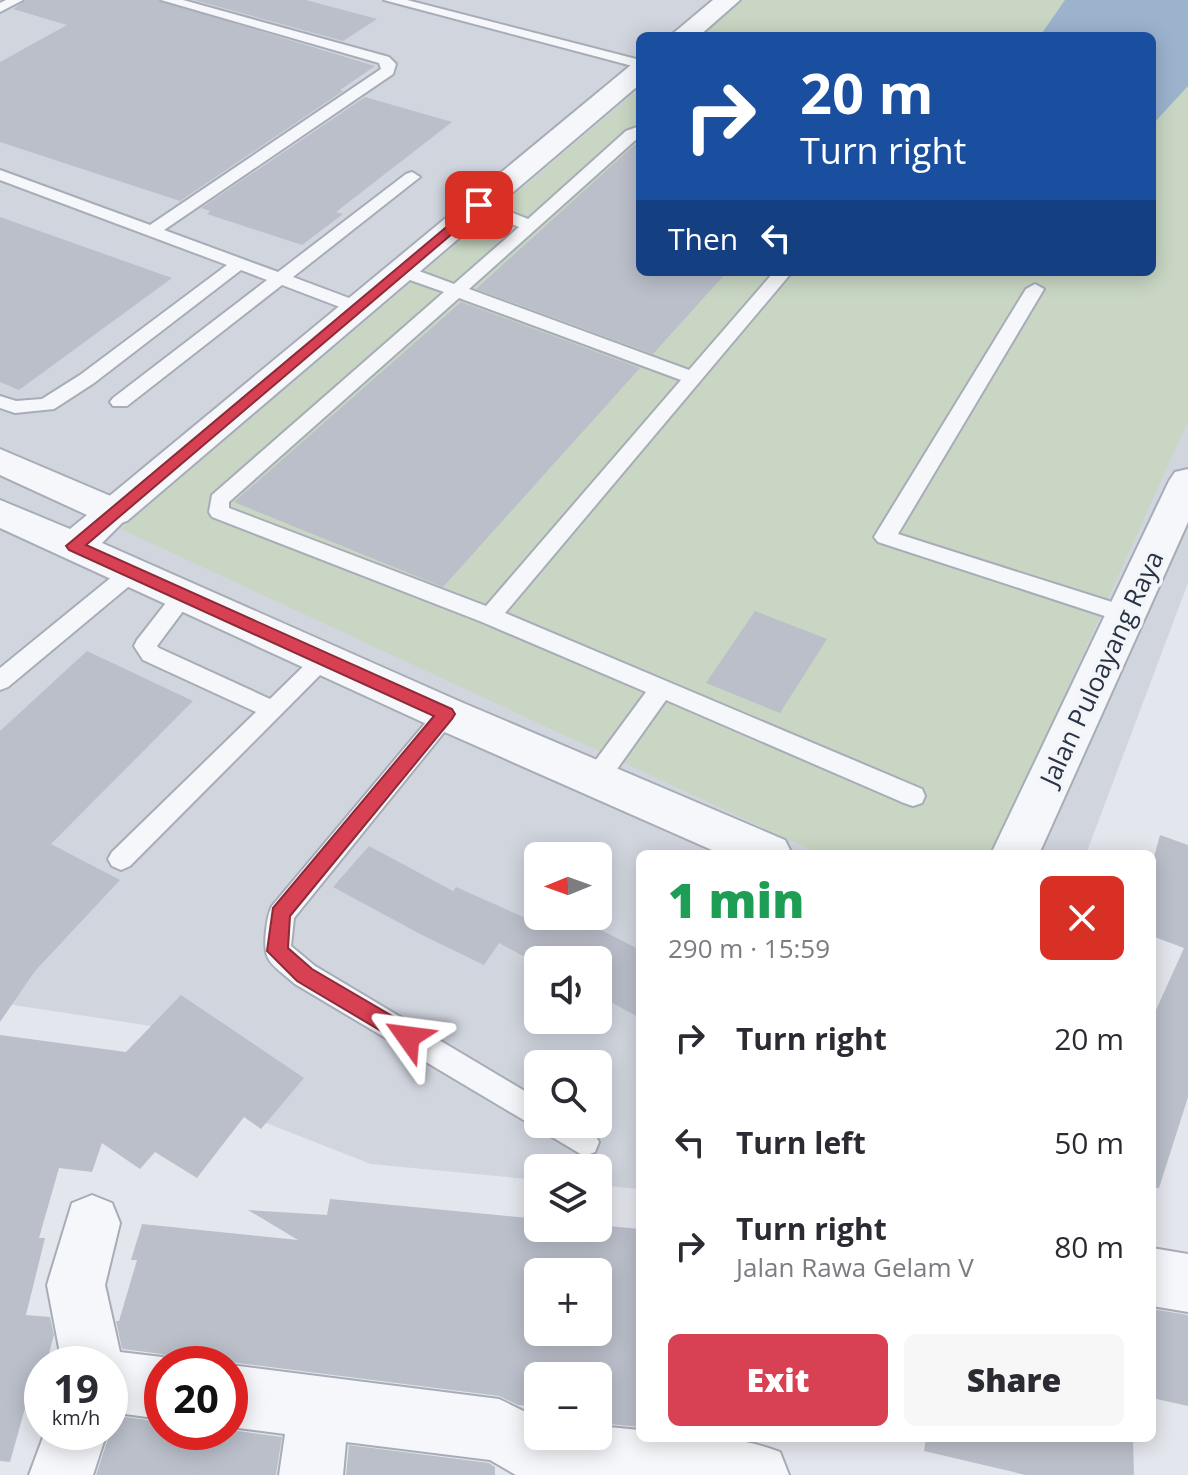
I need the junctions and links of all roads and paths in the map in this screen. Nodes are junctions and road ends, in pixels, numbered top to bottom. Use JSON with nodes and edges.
{"nodes":[{"id":1,"x":16,"y":0,"type":"edge"},
{"id":2,"x":168,"y":0,"type":"edge"},
{"id":3,"x":391,"y":0,"type":"edge"},
{"id":4,"x":728,"y":0,"type":"edge"},
{"id":5,"x":0,"y":8,"type":"edge"},
{"id":6,"x":688,"y":32,"type":"edge"},
{"id":7,"x":636,"y":63,"type":"edge"},
{"id":8,"x":636,"y":74,"type":"edge"},
{"id":9,"x":636,"y":132,"type":"edge"},
{"id":10,"x":0,"y":175,"type":"edge"},
{"id":11,"x":412,"y":177,"type":"dead end"},
{"id":12,"x":479,"y":205,"type":"junction"},
{"id":13,"x":532,"y":226,"type":"junction"},
{"id":14,"x":153,"y":230,"type":"junction"},
{"id":15,"x":240,"y":263,"type":"junction"},
{"id":16,"x":402,"y":271,"type":"junction"},
{"id":17,"x":780,"y":276,"type":"edge"},
{"id":18,"x":279,"y":278,"type":"junction"},
{"id":19,"x":1035,"y":289,"type":"dead end"},
{"id":20,"x":454,"y":291,"type":"junction"},
{"id":21,"x":359,"y":308,"type":"junction"},
{"id":22,"x":694,"y":378,"type":"junction"},
{"id":23,"x":0,"y":402,"type":"edge"},
{"id":24,"x":120,"y":402,"type":"dead end"},
{"id":25,"x":0,"y":461,"type":"edge"},
{"id":26,"x":1188,"y":481,"type":"edge"},
{"id":27,"x":114,"y":512,"type":"junction"},
{"id":28,"x":0,"y":513,"type":"edge"},
{"id":29,"x":74,"y":546,"type":"junction"},
{"id":30,"x":132,"y":572,"type":"junction"},
{"id":31,"x":184,"y":595,"type":"junction"},
{"id":32,"x":1126,"y":615,"type":"junction"},
{"id":33,"x":490,"y":616,"type":"junction"},
{"id":34,"x":325,"y":659,"type":"junction"},
{"id":35,"x":0,"y":681,"type":"edge"},
{"id":36,"x":662,"y":688,"type":"junction"},
{"id":37,"x":273,"y":710,"type":"junction"},
{"id":38,"x":446,"y":714,"type":"junction"},
{"id":39,"x":596,"y":779,"type":"junction"},
{"id":40,"x":913,"y":796,"type":"dead end"},
{"id":41,"x":759,"y":850,"type":"edge"},
{"id":42,"x":1017,"y":850,"type":"edge"},
{"id":43,"x":121,"y":859,"type":"dead end"},
{"id":44,"x":524,"y":1107,"type":"edge"},
{"id":45,"x":577,"y":1138,"type":"edge"},
{"id":46,"x":584,"y":1142,"type":"dead end"},
{"id":47,"x":92,"y":1223,"type":"dead end"},
{"id":48,"x":1156,"y":1278,"type":"edge"},
{"id":49,"x":1188,"y":1283,"type":"edge"},
{"id":50,"x":87,"y":1346,"type":"edge"},
{"id":51,"x":248,"y":1398,"type":"edge"},
{"id":52,"x":319,"y":1407,"type":"junction"},
{"id":53,"x":70,"y":1450,"type":"edge"},
{"id":54,"x":726,"y":1473,"type":"edge"},
{"id":55,"x":61,"y":1475,"type":"edge"},
{"id":56,"x":311,"y":1475,"type":"edge"}],
"edges":[{"from":1,"to":5,"type":"lane"},
{"from":2,"to":14,"type":"lane"},
{"from":3,"to":7,"type":"lane"},
{"from":4,"to":6,"type":"street"},
{"from":8,"to":12,"type":"street"},
{"from":9,"to":13,"type":"lane"},
{"from":10,"to":14,"type":"lane"},
{"from":11,"to":18,"type":"lane"},
{"from":12,"to":13,"type":"lane"},
{"from":12,"to":16,"type":"street"},
{"from":13,"to":20,"type":"lane"},
{"from":14,"to":15,"type":"lane"},
{"from":15,"to":18,"type":"lane"},
{"from":15,"to":23,"type":"lane"},
{"from":16,"to":20,"type":"lane"},
{"from":16,"to":21,"type":"street"},
{"from":17,"to":22,"type":"lane"},
{"from":18,"to":21,"type":"lane"},
{"from":18,"to":24,"type":"lane"},
{"from":19,"to":32,"type":"lane"},
{"from":20,"to":22,"type":"lane"},
{"from":20,"to":33,"type":"lane"},
{"from":21,"to":27,"type":"street"},
{"from":22,"to":33,"type":"lane"},
{"from":25,"to":27,"type":"street"},
{"from":26,"to":32,"type":"street","name":"Jalan Puloayang Raya"},
{"from":27,"to":29,"type":"street"},
{"from":28,"to":29,"type":"street"},
{"from":29,"to":30,"type":"street"},
{"from":30,"to":31,"type":"street"},
{"from":30,"to":35,"type":"lane"},
{"from":31,"to":34,"type":"street"},
{"from":31,"to":37,"type":"lane"},
{"from":32,"to":42,"type":"street","name":"Jalan Puloayang Raya"},
{"from":33,"to":36,"type":"lane"},
{"from":34,"to":37,"type":"lane"},
{"from":34,"to":38,"type":"street"},
{"from":36,"to":39,"type":"lane"},
{"from":36,"to":40,"type":"lane"},
{"from":37,"to":43,"type":"lane"},
{"from":38,"to":39,"type":"street"},
{"from":38,"to":44,"type":"lane"},
{"from":39,"to":41,"type":"street"},
{"from":45,"to":46,"type":"lane"},
{"from":47,"to":50,"type":"street"},
{"from":48,"to":49,"type":"street"},
{"from":51,"to":52,"type":"street"},
{"from":52,"to":54,"type":"street"},
{"from":52,"to":56,"type":"street"},
{"from":53,"to":55,"type":"street"}]}
